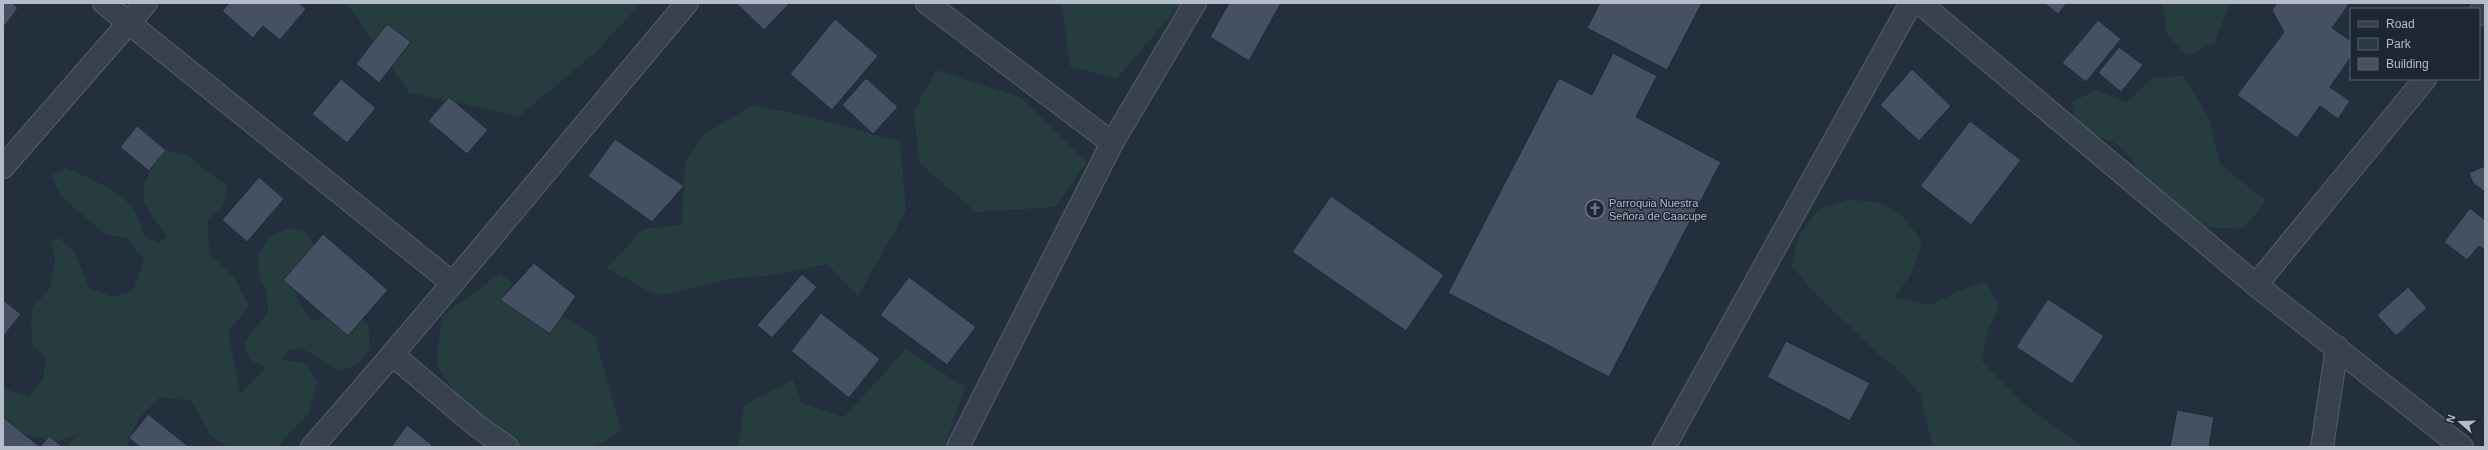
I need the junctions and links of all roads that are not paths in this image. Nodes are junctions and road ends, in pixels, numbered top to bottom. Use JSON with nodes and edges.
{"nodes":[{"id":1,"x":104,"y":3,"type":"edge"},
{"id":2,"x":146,"y":3,"type":"edge"},
{"id":3,"x":687,"y":3,"type":"edge"},
{"id":4,"x":927,"y":3,"type":"edge"},
{"id":5,"x":1195,"y":3,"type":"edge"},
{"id":6,"x":1911,"y":3,"type":"edge"},
{"id":7,"x":1920,"y":3,"type":"edge"},
{"id":8,"x":129,"y":24,"type":"junction"},
{"id":9,"x":2424,"y":80,"type":"edge"},
{"id":10,"x":1112,"y":143,"type":"junction"},
{"id":11,"x":3,"y":168,"type":"edge"},
{"id":12,"x":451,"y":282,"type":"junction"},
{"id":13,"x":2256,"y":285,"type":"junction"},
{"id":14,"x":2337,"y":347,"type":"junction"},
{"id":15,"x":393,"y":355,"type":"junction"},
{"id":16,"x":312,"y":447,"type":"edge"},
{"id":17,"x":507,"y":447,"type":"edge"},
{"id":18,"x":958,"y":447,"type":"edge"},
{"id":19,"x":1664,"y":447,"type":"edge"},
{"id":20,"x":2322,"y":447,"type":"edge"},
{"id":21,"x":2462,"y":447,"type":"edge"}],
"edges":[{"from":1,"to":8,"type":"street"},
{"from":2,"to":8,"type":"street"},
{"from":3,"to":12,"type":"street"},
{"from":4,"to":10,"type":"street"},
{"from":5,"to":10,"type":"street"},
{"from":6,"to":19,"type":"street"},
{"from":7,"to":13,"type":"street"},
{"from":8,"to":11,"type":"street"},
{"from":8,"to":12,"type":"street"},
{"from":9,"to":13,"type":"street"},
{"from":10,"to":18,"type":"street"},
{"from":12,"to":15,"type":"street"},
{"from":13,"to":14,"type":"street"},
{"from":14,"to":20,"type":"street"},
{"from":14,"to":21,"type":"street"},
{"from":15,"to":16,"type":"street"},
{"from":15,"to":17,"type":"street"}]}
